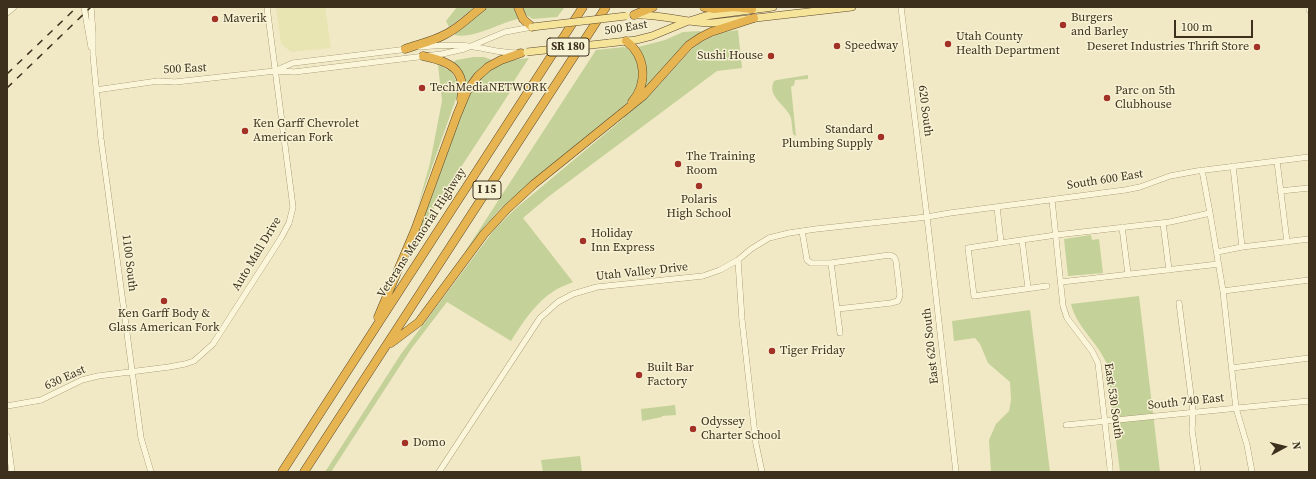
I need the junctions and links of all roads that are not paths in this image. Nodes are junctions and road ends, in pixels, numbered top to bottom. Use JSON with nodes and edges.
{"nodes":[{"id":1,"x":14,"y":7,"type":"edge"},
{"id":2,"x":84,"y":7,"type":"edge"},
{"id":3,"x":91,"y":7,"type":"edge"},
{"id":4,"x":267,"y":7,"type":"edge"},
{"id":5,"x":482,"y":7,"type":"edge"},
{"id":6,"x":518,"y":7,"type":"edge"},
{"id":7,"x":583,"y":7,"type":"edge"},
{"id":8,"x":606,"y":7,"type":"edge"},
{"id":9,"x":653,"y":7,"type":"edge"},
{"id":10,"x":704,"y":7,"type":"edge"},
{"id":11,"x":734,"y":7,"type":"edge"},
{"id":12,"x":773,"y":7,"type":"edge"},
{"id":13,"x":852,"y":7,"type":"edge"},
{"id":14,"x":901,"y":7,"type":"edge"},
{"id":15,"x":1308,"y":7,"type":"edge"},
{"id":16,"x":752,"y":9,"type":"junction"},
{"id":17,"x":1309,"y":10,"type":"edge"},
{"id":18,"x":7,"y":13,"type":"edge"},
{"id":19,"x":630,"y":15,"type":"junction"},
{"id":20,"x":754,"y":18,"type":"junction"},
{"id":21,"x":686,"y":22,"type":"junction"},
{"id":22,"x":532,"y":27,"type":"junction"},
{"id":23,"x":626,"y":41,"type":"junction"},
{"id":24,"x":472,"y":46,"type":"junction"},
{"id":25,"x":405,"y":49,"type":"junction"},
{"id":26,"x":524,"y":52,"type":"junction"},
{"id":27,"x":93,"y":55,"type":"junction"},
{"id":28,"x":423,"y":56,"type":"junction"},
{"id":29,"x":275,"y":71,"type":"junction"},
{"id":30,"x":96,"y":90,"type":"junction"},
{"id":31,"x":625,"y":110,"type":"junction"},
{"id":32,"x":457,"y":116,"type":"junction"},
{"id":33,"x":1309,"y":157,"type":"edge"},
{"id":34,"x":1277,"y":161,"type":"junction"},
{"id":35,"x":1233,"y":166,"type":"junction"},
{"id":36,"x":1202,"y":170,"type":"junction"},
{"id":37,"x":1309,"y":188,"type":"edge"},
{"id":38,"x":1280,"y":191,"type":"junction"},
{"id":39,"x":1052,"y":200,"type":"junction"},
{"id":40,"x":997,"y":207,"type":"junction"},
{"id":41,"x":1210,"y":213,"type":"junction"},
{"id":42,"x":928,"y":217,"type":"junction"},
{"id":43,"x":1163,"y":222,"type":"junction"},
{"id":44,"x":1122,"y":227,"type":"junction"},
{"id":45,"x":802,"y":231,"type":"junction"},
{"id":46,"x":1056,"y":235,"type":"junction"},
{"id":47,"x":1309,"y":239,"type":"edge"},
{"id":48,"x":1022,"y":240,"type":"junction"},
{"id":49,"x":1287,"y":242,"type":"junction"},
{"id":50,"x":1001,"y":243,"type":"junction"},
{"id":51,"x":1242,"y":247,"type":"junction"},
{"id":52,"x":1217,"y":252,"type":"junction"},
{"id":53,"x":738,"y":260,"type":"junction"},
{"id":54,"x":832,"y":263,"type":"junction"},
{"id":55,"x":1219,"y":264,"type":"junction"},
{"id":56,"x":1169,"y":270,"type":"junction"},
{"id":57,"x":1128,"y":274,"type":"junction"},
{"id":58,"x":1309,"y":280,"type":"edge"},
{"id":59,"x":1061,"y":282,"type":"junction"},
{"id":60,"x":1046,"y":286,"type":"dead end"},
{"id":61,"x":1028,"y":288,"type":"junction"},
{"id":62,"x":1223,"y":291,"type":"junction"},
{"id":63,"x":1179,"y":303,"type":"dead end"},
{"id":64,"x":837,"y":309,"type":"junction"},
{"id":65,"x":840,"y":333,"type":"dead end"},
{"id":66,"x":369,"y":338,"type":"junction"},
{"id":67,"x":385,"y":347,"type":"junction"},
{"id":68,"x":1309,"y":358,"type":"edge"},
{"id":69,"x":1232,"y":368,"type":"junction"},
{"id":70,"x":132,"y":372,"type":"junction"},
{"id":71,"x":1309,"y":400,"type":"edge"},
{"id":72,"x":7,"y":406,"type":"edge"},
{"id":73,"x":1236,"y":408,"type":"junction"},
{"id":74,"x":1194,"y":412,"type":"junction"},
{"id":75,"x":1105,"y":422,"type":"junction"},
{"id":76,"x":1066,"y":425,"type":"dead end"},
{"id":77,"x":7,"y":436,"type":"edge"},
{"id":78,"x":12,"y":472,"type":"edge"},
{"id":79,"x":151,"y":472,"type":"edge"},
{"id":80,"x":282,"y":472,"type":"edge"},
{"id":81,"x":304,"y":472,"type":"edge"},
{"id":82,"x":439,"y":472,"type":"edge"},
{"id":83,"x":762,"y":472,"type":"edge"},
{"id":84,"x":956,"y":472,"type":"edge"},
{"id":85,"x":1110,"y":472,"type":"edge"},
{"id":86,"x":1198,"y":472,"type":"edge"},
{"id":87,"x":1252,"y":472,"type":"edge"}],
"edges":[{"from":1,"to":18,"type":"street"},
{"from":2,"to":27,"type":"street","name":"1100 South"},
{"from":3,"to":27,"type":"street","name":"1100 South"},
{"from":4,"to":29,"type":"street","name":"Auto Mall Drive"},
{"from":5,"to":25,"type":"highway"},
{"from":6,"to":22,"type":"highway"},
{"from":7,"to":66,"type":"highway","name":"Veterans Memorial Highway","number":"I 15"},
{"from":8,"to":67,"type":"highway","number":"I 15"},
{"from":9,"to":19,"type":"highway"},
{"from":10,"to":11,"type":"highway"},
{"from":11,"to":16,"type":"highway"},
{"from":12,"to":16,"type":"main road","name":"500 East","number":"SR 180"},
{"from":13,"to":20,"type":"main road","name":"500 East","number":"SR 180"},
{"from":14,"to":42,"type":"street","name":"620 South"},
{"from":15,"to":17,"type":"street"},
{"from":16,"to":21,"type":"main road","name":"500 East","number":"SR 180"},
{"from":19,"to":21,"type":"main road","name":"500 East","number":"SR 180"},
{"from":19,"to":22,"type":"main road","name":"500 East","number":"SR 180","bridge":true},
{"from":20,"to":21,"type":"main road","name":"500 East","number":"SR 180"},
{"from":20,"to":31,"type":"highway"},
{"from":21,"to":23,"type":"main road","name":"500 East","number":"SR 180"},
{"from":22,"to":24,"type":"street","name":"500 East","number":"SR 180"},
{"from":23,"to":26,"type":"main road","name":"500 East","number":"SR 180","bridge":true},
{"from":23,"to":31,"type":"highway"},
{"from":24,"to":25,"type":"street","name":"500 East","number":"SR 180"},
{"from":24,"to":26,"type":"street","name":"500 East","number":"SR 180"},
{"from":24,"to":28,"type":"street","name":"500 East","number":"SR 180"},
{"from":25,"to":29,"type":"street","name":"500 East","number":"SR 180"},
{"from":26,"to":32,"type":"highway"},
{"from":27,"to":30,"type":"street","name":"1100 South"},
{"from":28,"to":29,"type":"street","name":"500 East","number":"SR 180"},
{"from":28,"to":32,"type":"highway"},
{"from":29,"to":30,"type":"street","name":"500 East"},
{"from":29,"to":70,"type":"street","name":"Auto Mall Drive"},
{"from":30,"to":70,"type":"street","name":"1100 South"},
{"from":31,"to":67,"type":"highway"},
{"from":32,"to":66,"type":"highway"},
{"from":33,"to":34,"type":"street","name":"South 600 East"},
{"from":34,"to":35,"type":"street","name":"South 600 East"},
{"from":34,"to":38,"type":"street"},
{"from":35,"to":36,"type":"street","name":"South 600 East"},
{"from":35,"to":51,"type":"street"},
{"from":36,"to":39,"type":"street","name":"South 600 East"},
{"from":36,"to":41,"type":"street"},
{"from":37,"to":38,"type":"street"},
{"from":38,"to":49,"type":"street"},
{"from":39,"to":40,"type":"street","name":"South 600 East"},
{"from":39,"to":46,"type":"street","name":"East 530 South"},
{"from":40,"to":42,"type":"street","name":"South 600 East"},
{"from":40,"to":50,"type":"street"},
{"from":41,"to":43,"type":"street"},
{"from":41,"to":52,"type":"street"},
{"from":42,"to":45,"type":"street","name":"Utah Valley Drive"},
{"from":42,"to":84,"type":"street","name":"East 620 South"},
{"from":43,"to":44,"type":"street"},
{"from":43,"to":56,"type":"street"},
{"from":44,"to":46,"type":"street"},
{"from":44,"to":57,"type":"street"},
{"from":45,"to":53,"type":"street","name":"Utah Valley Drive"},
{"from":45,"to":54,"type":"street"},
{"from":46,"to":48,"type":"street"},
{"from":46,"to":59,"type":"street","name":"East 530 South"},
{"from":47,"to":49,"type":"street"},
{"from":48,"to":50,"type":"street"},
{"from":48,"to":61,"type":"street"},
{"from":49,"to":51,"type":"street"},
{"from":50,"to":61,"type":"street"},
{"from":51,"to":52,"type":"street"},
{"from":52,"to":55,"type":"street"},
{"from":53,"to":82,"type":"street","name":"Utah Valley Drive"},
{"from":53,"to":83,"type":"street"},
{"from":54,"to":64,"type":"street"},
{"from":54,"to":64,"type":"street"},
{"from":55,"to":56,"type":"street"},
{"from":55,"to":62,"type":"street"},
{"from":56,"to":57,"type":"street"},
{"from":57,"to":59,"type":"street"},
{"from":58,"to":62,"type":"street"},
{"from":59,"to":75,"type":"street","name":"East 530 South"},
{"from":60,"to":61,"type":"street"},
{"from":62,"to":69,"type":"street"},
{"from":63,"to":74,"type":"street"},
{"from":64,"to":65,"type":"street"},
{"from":66,"to":80,"type":"highway","name":"Veterans Memorial Highway","number":"I 15"},
{"from":67,"to":81,"type":"highway","number":"I 15"},
{"from":68,"to":69,"type":"street"},
{"from":69,"to":73,"type":"street"},
{"from":70,"to":72,"type":"street","name":"630 East"},
{"from":70,"to":79,"type":"street","name":"1100 South"},
{"from":71,"to":73,"type":"street","name":"South 740 East"},
{"from":73,"to":74,"type":"street","name":"South 740 East"},
{"from":73,"to":87,"type":"street"},
{"from":74,"to":75,"type":"street","name":"South 740 East"},
{"from":74,"to":86,"type":"street"},
{"from":75,"to":76,"type":"street","name":"South 740 East"},
{"from":75,"to":85,"type":"street","name":"East 530 South"},
{"from":77,"to":78,"type":"street"}]}
